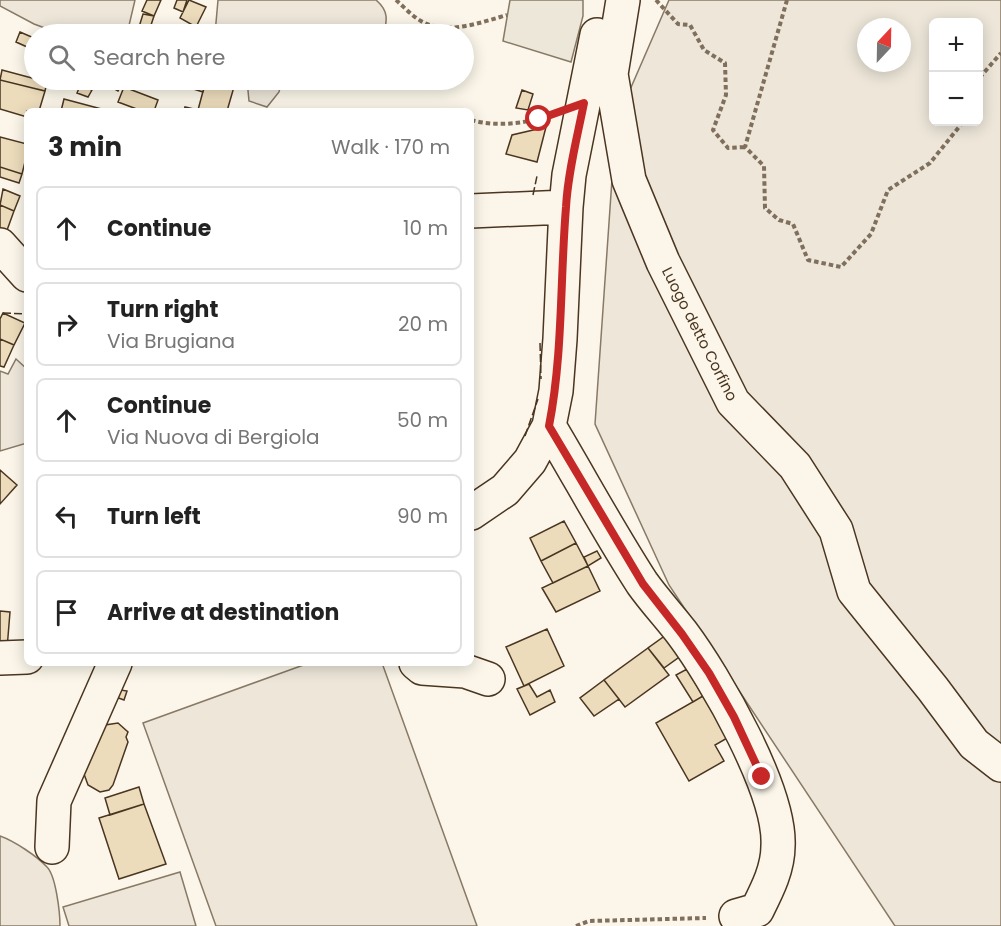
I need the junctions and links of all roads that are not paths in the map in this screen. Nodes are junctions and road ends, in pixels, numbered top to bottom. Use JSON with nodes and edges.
{"nodes":[{"id":1,"x":603,"y":0,"type":"edge"},
{"id":2,"x":623,"y":0,"type":"edge"},
{"id":3,"x":566,"y":207,"type":"junction"},
{"id":4,"x":474,"y":210,"type":"edge"},
{"id":5,"x":0,"y":245,"type":"edge"},
{"id":6,"x":24,"y":272,"type":"edge"},
{"id":7,"x":549,"y":426,"type":"junction"},
{"id":8,"x":474,"y":511,"type":"edge"},
{"id":9,"x":24,"y":657,"type":"edge"},
{"id":10,"x":0,"y":658,"type":"edge"},
{"id":11,"x":114,"y":666,"type":"edge"},
{"id":12,"x":420,"y":666,"type":"edge"},
{"id":13,"x":488,"y":679,"type":"dead end"},
{"id":14,"x":1001,"y":765,"type":"edge"},
{"id":15,"x":52,"y":847,"type":"dead end"},
{"id":16,"x":736,"y":916,"type":"road end"}],
"edges":[{"from":1,"to":3,"type":"street"},
{"from":2,"to":14,"type":"street","name":"Luogo detto Corfino"},
{"from":3,"to":4,"type":"street"},
{"from":3,"to":7,"type":"street"},
{"from":5,"to":6,"type":"street"},
{"from":7,"to":8,"type":"street"},
{"from":7,"to":16,"type":"street"},
{"from":9,"to":10,"type":"street"},
{"from":11,"to":15,"type":"street"},
{"from":12,"to":13,"type":"street"}]}
